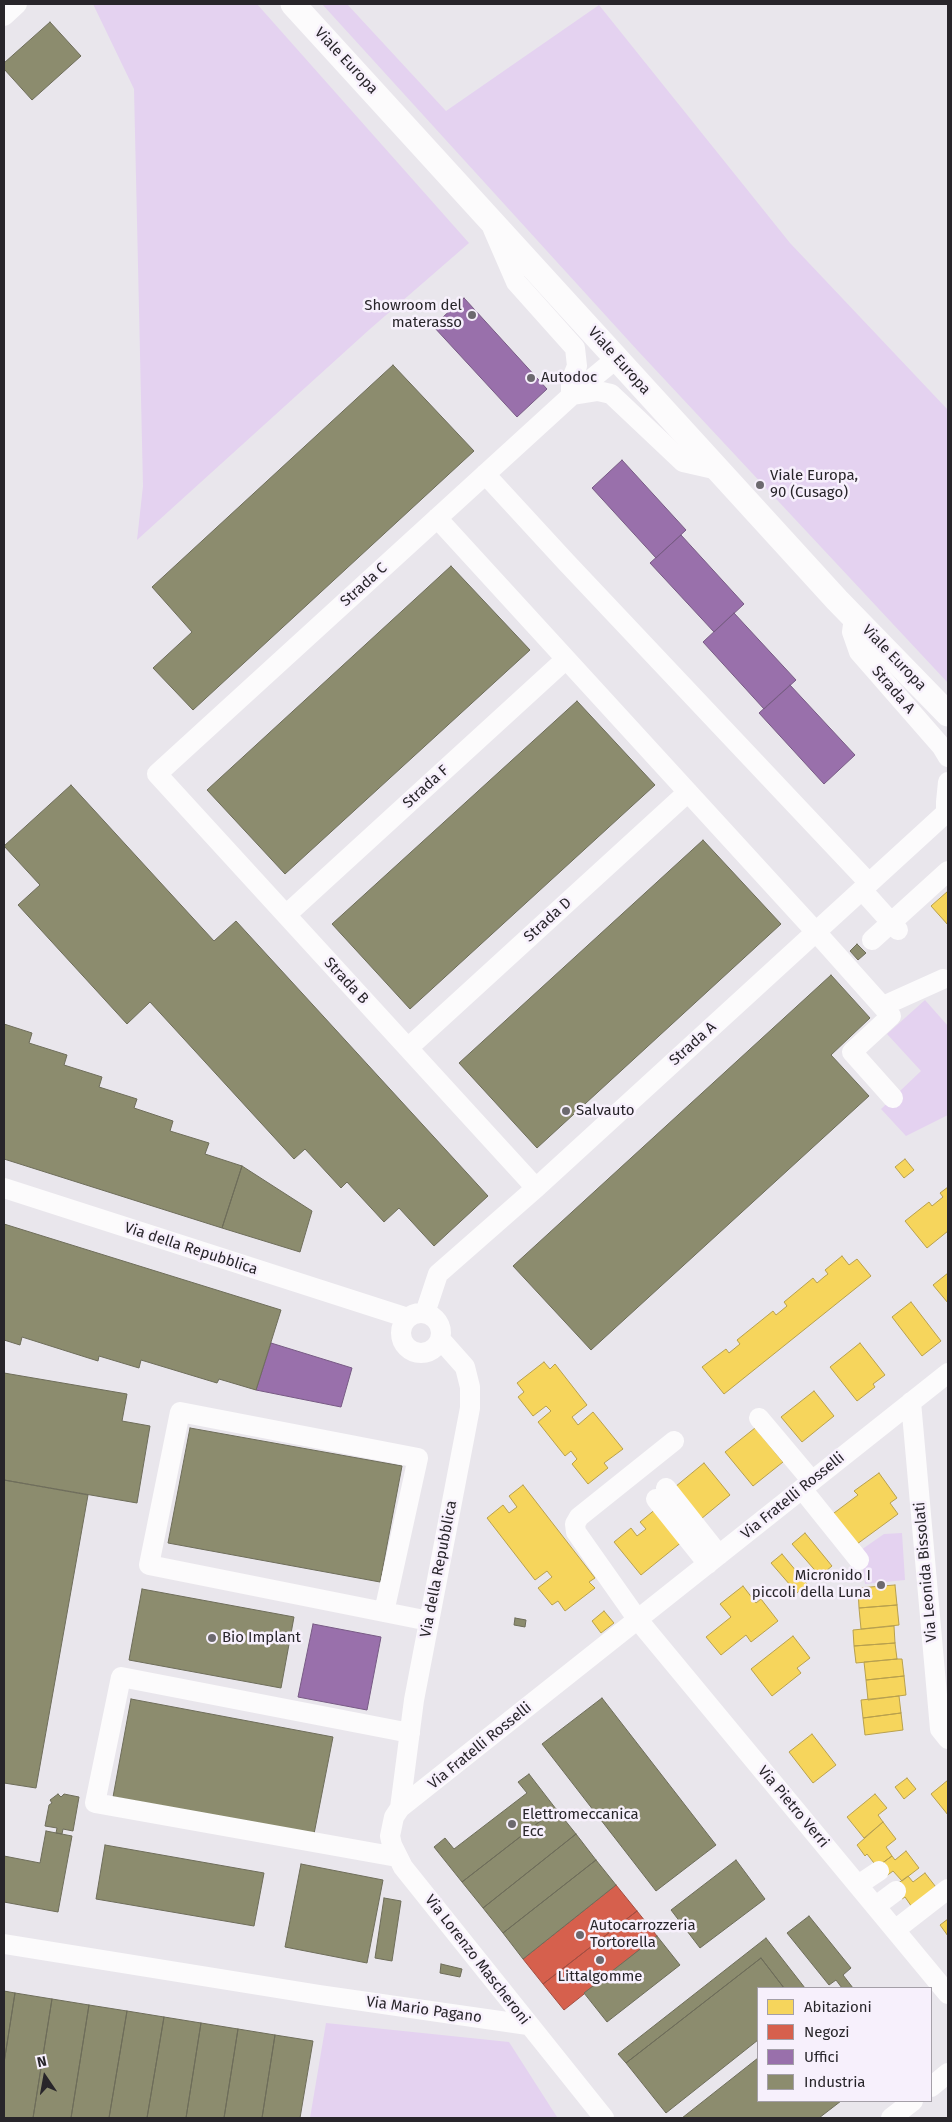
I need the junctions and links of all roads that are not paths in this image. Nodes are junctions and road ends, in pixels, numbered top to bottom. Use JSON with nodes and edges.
{"nodes":[{"id":1,"x":17,"y":4,"type":"edge"},
{"id":2,"x":294,"y":4,"type":"edge"},
{"id":3,"x":4,"y":16,"type":"edge"},
{"id":4,"x":486,"y":214,"type":"junction"},
{"id":5,"x":612,"y":353,"type":"junction"},
{"id":6,"x":571,"y":396,"type":"junction"},
{"id":7,"x":718,"y":470,"type":"junction"},
{"id":8,"x":485,"y":474,"type":"junction"},
{"id":9,"x":437,"y":518,"type":"junction"},
{"id":10,"x":854,"y":618,"type":"junction"},
{"id":11,"x":566,"y":659,"type":"junction"},
{"id":12,"x":948,"y":714,"type":"edge"},
{"id":13,"x":948,"y":757,"type":"edge"},
{"id":14,"x":156,"y":774,"type":"joint"},
{"id":15,"x":948,"y":782,"type":"edge"},
{"id":16,"x":688,"y":792,"type":"junction"},
{"id":17,"x":948,"y":810,"type":"edge"},
{"id":18,"x":948,"y":871,"type":"edge"},
{"id":19,"x":866,"y":886,"type":"junction"},
{"id":20,"x":286,"y":915,"type":"junction"},
{"id":21,"x":895,"y":926,"type":"junction"},
{"id":22,"x":816,"y":932,"type":"junction"},
{"id":23,"x":872,"y":940,"type":"dead end"},
{"id":24,"x":943,"y":979,"type":"dead end"},
{"id":25,"x":883,"y":1006,"type":"junction"},
{"id":26,"x":408,"y":1048,"type":"junction"},
{"id":27,"x":893,"y":1098,"type":"dead end"},
{"id":28,"x":4,"y":1188,"type":"edge"},
{"id":29,"x":536,"y":1188,"type":"junction"},
{"id":30,"x":416,"y":1316,"type":"junction"},
{"id":31,"x":441,"y":1340,"type":"junction"},
{"id":32,"x":948,"y":1373,"type":"edge"},
{"id":33,"x":911,"y":1402,"type":"junction"},
{"id":34,"x":759,"y":1418,"type":"dead end"},
{"id":35,"x":674,"y":1441,"type":"dead end"},
{"id":36,"x":807,"y":1485,"type":"junction"},
{"id":37,"x":661,"y":1493,"type":"dead end"},
{"id":38,"x":714,"y":1560,"type":"junction"},
{"id":39,"x":859,"y":1560,"type":"dead end"},
{"id":40,"x":384,"y":1612,"type":"junction"},
{"id":41,"x":638,"y":1620,"type":"junction"},
{"id":42,"x":430,"y":1621,"type":"junction"},
{"id":43,"x":946,"y":1732,"type":"edge"},
{"id":44,"x":410,"y":1733,"type":"junction"},
{"id":45,"x":408,"y":1803,"type":"junction"},
{"id":46,"x":397,"y":1856,"type":"junction"},
{"id":47,"x":879,"y":1871,"type":"dead end"},
{"id":48,"x":947,"y":1884,"type":"edge"},
{"id":49,"x":858,"y":1885,"type":"junction"},
{"id":50,"x":896,"y":1891,"type":"dead end"},
{"id":51,"x":876,"y":1906,"type":"junction"},
{"id":52,"x":895,"y":1930,"type":"junction"},
{"id":53,"x":4,"y":1944,"type":"edge"},
{"id":54,"x":948,"y":1994,"type":"edge"},
{"id":55,"x":528,"y":2025,"type":"junction"},
{"id":56,"x":948,"y":2073,"type":"edge"},
{"id":57,"x":932,"y":2086,"type":"edge"},
{"id":58,"x":912,"y":2102,"type":"edge"},
{"id":59,"x":604,"y":2118,"type":"edge"},
{"id":60,"x":891,"y":2118,"type":"edge"}],
"edges":[{"from":1,"to":3,"type":"street"},
{"from":2,"to":4,"type":"main road","name":"Viale Europa"},
{"from":4,"to":5,"type":"main road","name":"Viale Europa"},
{"from":4,"to":6,"type":"street"},
{"from":5,"to":6,"type":"street","name":"Strada C"},
{"from":5,"to":7,"type":"main road","name":"Viale Europa"},
{"from":6,"to":7,"type":"street"},
{"from":6,"to":8,"type":"street","name":"Strada C"},
{"from":7,"to":10,"type":"main road","name":"Viale Europa"},
{"from":8,"to":9,"type":"street","name":"Strada C"},
{"from":8,"to":19,"type":"street"},
{"from":9,"to":11,"type":"street"},
{"from":9,"to":14,"type":"street","name":"Strada C"},
{"from":10,"to":12,"type":"main road","name":"Viale Europa"},
{"from":10,"to":13,"type":"street","name":"Strada A"},
{"from":11,"to":16,"type":"street"},
{"from":11,"to":20,"type":"street","name":"Strada F"},
{"from":14,"to":20,"type":"street","name":"Strada B"},
{"from":15,"to":17,"type":"street","name":"Strada A"},
{"from":16,"to":22,"type":"street"},
{"from":16,"to":26,"type":"street","name":"Strada D"},
{"from":17,"to":19,"type":"street","name":"Strada A"},
{"from":18,"to":21,"type":"street"},
{"from":19,"to":21,"type":"street"},
{"from":19,"to":22,"type":"street","name":"Strada A"},
{"from":20,"to":26,"type":"street","name":"Strada B"},
{"from":21,"to":23,"type":"street"},
{"from":22,"to":25,"type":"street"},
{"from":22,"to":29,"type":"street","name":"Strada A"},
{"from":24,"to":25,"type":"street"},
{"from":25,"to":27,"type":"street"},
{"from":26,"to":29,"type":"street","name":"Strada B"},
{"from":28,"to":30,"type":"street","name":"Via della Repubblica"},
{"from":29,"to":30,"type":"street","name":"Strada A"},
{"from":30,"to":31,"type":"street"},
{"from":30,"to":31,"type":"street"},
{"from":31,"to":42,"type":"street","name":"Via della Repubblica"},
{"from":32,"to":33,"type":"street","name":"Via Fratelli Rosselli"},
{"from":33,"to":36,"type":"street","name":"Via Fratelli Rosselli"},
{"from":33,"to":43,"type":"street","name":"Via Leonida Bissolati"},
{"from":34,"to":36,"type":"street"},
{"from":35,"to":41,"type":"street"},
{"from":36,"to":38,"type":"street","name":"Via Fratelli Rosselli"},
{"from":36,"to":39,"type":"street"},
{"from":37,"to":38,"type":"street"},
{"from":38,"to":41,"type":"street","name":"Via Fratelli Rosselli"},
{"from":40,"to":40,"type":"street"},
{"from":40,"to":42,"type":"street"},
{"from":41,"to":45,"type":"street","name":"Via Fratelli Rosselli"},
{"from":41,"to":49,"type":"street","name":"Via Pietro Verri"},
{"from":42,"to":44,"type":"street","name":"Via della Repubblica"},
{"from":44,"to":45,"type":"street","name":"Via della Repubblica"},
{"from":44,"to":46,"type":"street"},
{"from":45,"to":46,"type":"street","name":"Via Lorenzo Mascheroni"},
{"from":46,"to":55,"type":"street","name":"Via Lorenzo Mascheroni"},
{"from":47,"to":49,"type":"street"},
{"from":48,"to":52,"type":"street"},
{"from":49,"to":51,"type":"street","name":"Via Pietro Verri"},
{"from":50,"to":51,"type":"street"},
{"from":51,"to":52,"type":"street","name":"Via Pietro Verri"},
{"from":52,"to":54,"type":"street","name":"Via Pietro Verri"},
{"from":53,"to":55,"type":"street","name":"Via Mario Pagano"},
{"from":55,"to":59,"type":"street","name":"Via Lorenzo Mascheroni"},
{"from":56,"to":57,"type":"street"},
{"from":58,"to":60,"type":"street"}]}
